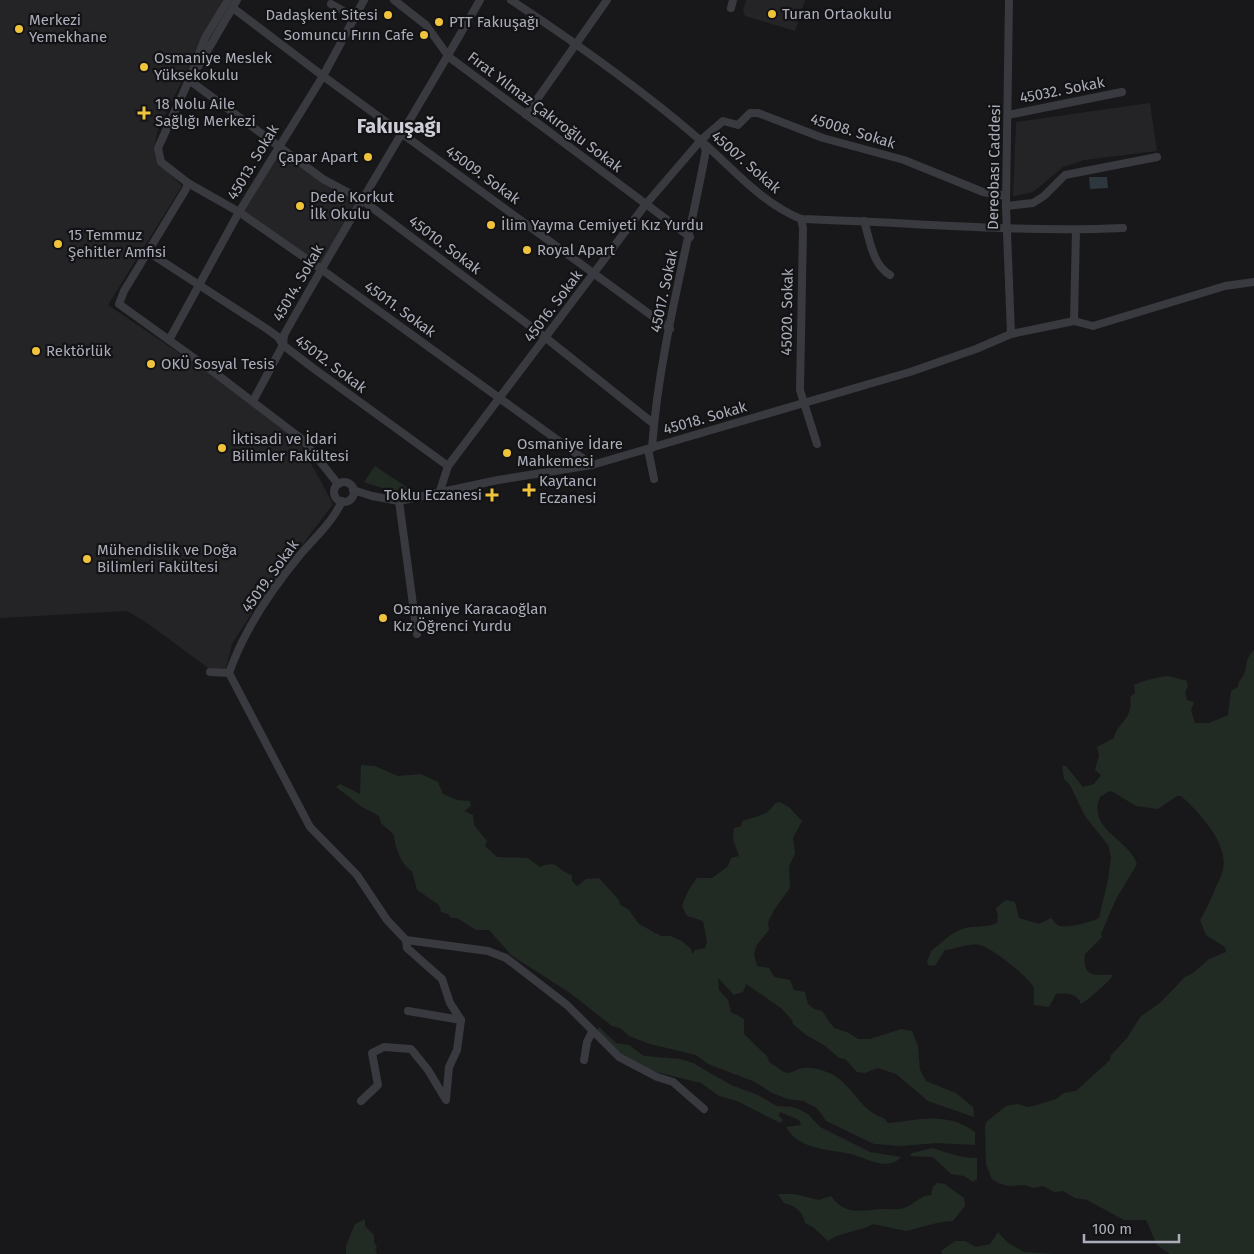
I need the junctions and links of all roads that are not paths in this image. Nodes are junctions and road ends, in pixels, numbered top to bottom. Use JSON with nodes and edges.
{"nodes":[{"id":1,"x":228,"y":0,"type":"edge"},
{"id":2,"x":237,"y":0,"type":"edge"},
{"id":3,"x":364,"y":0,"type":"edge"},
{"id":4,"x":394,"y":0,"type":"edge"},
{"id":5,"x":403,"y":0,"type":"edge"},
{"id":6,"x":480,"y":0,"type":"edge"},
{"id":7,"x":511,"y":0,"type":"edge"},
{"id":8,"x":607,"y":0,"type":"edge"},
{"id":9,"x":1009,"y":0,"type":"edge"},
{"id":10,"x":331,"y":4,"type":"dead end"},
{"id":11,"x":233,"y":8,"type":"junction"},
{"id":12,"x":354,"y":17,"type":"junction"},
{"id":13,"x":578,"y":44,"type":"junction"},
{"id":14,"x":452,"y":49,"type":"junction"},
{"id":15,"x":449,"y":57,"type":"junction"},
{"id":16,"x":323,"y":76,"type":"junction"},
{"id":17,"x":189,"y":80,"type":"junction"},
{"id":18,"x":1122,"y":92,"type":"dead end"},
{"id":19,"x":526,"y":115,"type":"junction"},
{"id":20,"x":1008,"y":115,"type":"junction"},
{"id":21,"x":402,"y":133,"type":"junction"},
{"id":22,"x":701,"y":140,"type":"junction"},
{"id":23,"x":279,"y":145,"type":"junction"},
{"id":24,"x":1157,"y":157,"type":"dead end"},
{"id":25,"x":188,"y":183,"type":"junction"},
{"id":26,"x":1006,"y":196,"type":"junction"},
{"id":27,"x":362,"y":200,"type":"junction"},
{"id":28,"x":646,"y":204,"type":"junction"},
{"id":29,"x":1006,"y":206,"type":"junction"},
{"id":30,"x":239,"y":212,"type":"junction"},
{"id":31,"x":801,"y":218,"type":"junction"},
{"id":32,"x":864,"y":221,"type":"junction"},
{"id":33,"x":1006,"y":228,"type":"junction"},
{"id":34,"x":1123,"y":228,"type":"dead end"},
{"id":35,"x":1076,"y":230,"type":"junction"},
{"id":36,"x":690,"y":236,"type":"junction"},
{"id":37,"x":148,"y":252,"type":"junction"},
{"id":38,"x":321,"y":269,"type":"junction"},
{"id":39,"x":594,"y":274,"type":"junction"},
{"id":40,"x":890,"y":275,"type":"dead end"},
{"id":41,"x":1254,"y":282,"type":"edge"},
{"id":42,"x":200,"y":286,"type":"junction"},
{"id":43,"x":1074,"y":322,"type":"junction"},
{"id":44,"x":670,"y":329,"type":"junction"},
{"id":45,"x":1011,"y":334,"type":"junction"},
{"id":46,"x":546,"y":338,"type":"junction"},
{"id":47,"x":170,"y":340,"type":"junction"},
{"id":48,"x":283,"y":345,"type":"junction"},
{"id":49,"x":501,"y":398,"type":"junction"},
{"id":50,"x":253,"y":401,"type":"junction"},
{"id":51,"x":803,"y":405,"type":"junction"},
{"id":52,"x":654,"y":424,"type":"junction"},
{"id":53,"x":817,"y":444,"type":"dead end"},
{"id":54,"x":650,"y":449,"type":"junction"},
{"id":55,"x":592,"y":465,"type":"junction"},
{"id":56,"x":448,"y":466,"type":"junction"},
{"id":57,"x":654,"y":479,"type":"dead end"},
{"id":58,"x":338,"y":484,"type":"junction"},
{"id":59,"x":353,"y":490,"type":"junction"},
{"id":60,"x":438,"y":494,"type":"junction"},
{"id":61,"x":342,"y":501,"type":"junction"},
{"id":62,"x":399,"y":501,"type":"junction"},
{"id":63,"x":417,"y":634,"type":"dead end"},
{"id":64,"x":210,"y":672,"type":"dead end"},
{"id":65,"x":228,"y":673,"type":"junction"},
{"id":66,"x":406,"y":940,"type":"junction"},
{"id":67,"x":408,"y":1011,"type":"dead end"},
{"id":68,"x":461,"y":1020,"type":"junction"},
{"id":69,"x":592,"y":1032,"type":"junction"},
{"id":70,"x":584,"y":1060,"type":"dead end"},
{"id":71,"x":361,"y":1102,"type":"dead end"},
{"id":72,"x":704,"y":1109,"type":"dead end"}],
"edges":[{"from":1,"to":17,"type":"street"},
{"from":2,"to":11,"type":"street"},
{"from":3,"to":12,"type":"street","name":"45013. Sokak"},
{"from":4,"to":15,"type":"street","name":"Fırat Yılmaz Çakıroğlu Sokak"},
{"from":5,"to":14,"type":"street","name":"Fırat Yılmaz Çakıroğlu Sokak"},
{"from":6,"to":14,"type":"street","name":"45014. Sokak"},
{"from":7,"to":13,"type":"street","name":"45007. Sokak"},
{"from":8,"to":13,"type":"street"},
{"from":9,"to":20,"type":"street","name":"Dereobası Caddesi"},
{"from":10,"to":12,"type":"street"},
{"from":11,"to":16,"type":"street","name":"45009. Sokak"},
{"from":11,"to":17,"type":"street"},
{"from":12,"to":16,"type":"street","name":"45013. Sokak"},
{"from":13,"to":19,"type":"street"},
{"from":13,"to":22,"type":"street","name":"45007. Sokak"},
{"from":14,"to":15,"type":"street","name":"45014. Sokak"},
{"from":15,"to":19,"type":"street","name":"Fırat Yılmaz Çakıroğlu Sokak"},
{"from":15,"to":21,"type":"street","name":"45014. Sokak"},
{"from":16,"to":21,"type":"street","name":"45009. Sokak"},
{"from":16,"to":23,"type":"street","name":"45013. Sokak"},
{"from":17,"to":23,"type":"street","name":"45010. Sokak"},
{"from":17,"to":25,"type":"street","name":"45011. Sokak"},
{"from":18,"to":20,"type":"street","name":"45032. Sokak"},
{"from":19,"to":28,"type":"street","name":"Fırat Yılmaz Çakıroğlu Sokak"},
{"from":20,"to":26,"type":"street","name":"Dereobası Caddesi"},
{"from":21,"to":27,"type":"street","name":"45014. Sokak"},
{"from":21,"to":39,"type":"street","name":"45009. Sokak"},
{"from":22,"to":26,"type":"street","name":"45008. Sokak"},
{"from":22,"to":28,"type":"street","name":"45016. Sokak"},
{"from":22,"to":31,"type":"street","name":"45007. Sokak"},
{"from":22,"to":36,"type":"street","name":"45017. Sokak"},
{"from":23,"to":27,"type":"street","name":"45010. Sokak"},
{"from":23,"to":30,"type":"street","name":"45013. Sokak"},
{"from":24,"to":29,"type":"street"},
{"from":25,"to":30,"type":"street","name":"45011. Sokak"},
{"from":25,"to":37,"type":"street"},
{"from":26,"to":29,"type":"street","name":"Dereobası Caddesi"},
{"from":27,"to":38,"type":"street","name":"45014. Sokak"},
{"from":27,"to":46,"type":"street","name":"45010. Sokak"},
{"from":28,"to":36,"type":"street","name":"Fırat Yılmaz Çakıroğlu Sokak"},
{"from":28,"to":39,"type":"street","name":"45016. Sokak"},
{"from":29,"to":33,"type":"street","name":"Dereobası Caddesi"},
{"from":30,"to":38,"type":"street","name":"45011. Sokak"},
{"from":30,"to":42,"type":"street","name":"45013. Sokak"},
{"from":31,"to":32,"type":"street","name":"45007. Sokak"},
{"from":31,"to":51,"type":"street","name":"45020. Sokak"},
{"from":32,"to":33,"type":"street","name":"45007. Sokak"},
{"from":32,"to":40,"type":"street"},
{"from":33,"to":35,"type":"street","name":"45007. Sokak"},
{"from":33,"to":45,"type":"street","name":"Dereobası Caddesi"},
{"from":34,"to":35,"type":"street","name":"45007. Sokak"},
{"from":35,"to":43,"type":"street"},
{"from":36,"to":44,"type":"street","name":"45017. Sokak"},
{"from":37,"to":42,"type":"street","name":"45012. Sokak"},
{"from":37,"to":47,"type":"street"},
{"from":38,"to":48,"type":"street","name":"45014. Sokak"},
{"from":38,"to":49,"type":"street","name":"45011. Sokak"},
{"from":39,"to":44,"type":"street","name":"45009. Sokak"},
{"from":39,"to":46,"type":"street","name":"45016. Sokak"},
{"from":41,"to":43,"type":"street","name":"45018. Sokak"},
{"from":42,"to":47,"type":"street","name":"45013. Sokak"},
{"from":42,"to":48,"type":"street","name":"45012. Sokak"},
{"from":43,"to":45,"type":"street","name":"45018. Sokak"},
{"from":44,"to":52,"type":"street","name":"45017. Sokak"},
{"from":45,"to":51,"type":"street","name":"45018. Sokak"},
{"from":46,"to":49,"type":"street","name":"45016. Sokak"},
{"from":46,"to":52,"type":"street","name":"45010. Sokak"},
{"from":47,"to":50,"type":"street"},
{"from":48,"to":50,"type":"street","name":"45014. Sokak"},
{"from":48,"to":56,"type":"street","name":"45012. Sokak"},
{"from":49,"to":55,"type":"street","name":"45011. Sokak"},
{"from":49,"to":56,"type":"street","name":"45016. Sokak"},
{"from":50,"to":58,"type":"street"},
{"from":51,"to":53,"type":"street","name":"45020. Sokak"},
{"from":51,"to":54,"type":"street","name":"45018. Sokak"},
{"from":52,"to":54,"type":"street","name":"45017. Sokak"},
{"from":54,"to":55,"type":"street","name":"45018. Sokak"},
{"from":54,"to":57,"type":"street","name":"45017. Sokak"},
{"from":55,"to":60,"type":"street","name":"45018. Sokak"},
{"from":56,"to":60,"type":"street","name":"45016. Sokak"},
{"from":58,"to":59,"type":"street"},
{"from":58,"to":61,"type":"street"},
{"from":59,"to":61,"type":"street"},
{"from":59,"to":62,"type":"street","name":"45018. Sokak"},
{"from":60,"to":62,"type":"street","name":"45018. Sokak"},
{"from":61,"to":65,"type":"street","name":"45019. Sokak"},
{"from":62,"to":63,"type":"street"},
{"from":64,"to":65,"type":"street"},
{"from":65,"to":66,"type":"street"},
{"from":66,"to":68,"type":"street"},
{"from":66,"to":69,"type":"street"},
{"from":67,"to":68,"type":"street"},
{"from":68,"to":71,"type":"street"},
{"from":69,"to":70,"type":"street"},
{"from":69,"to":72,"type":"street"}]}
